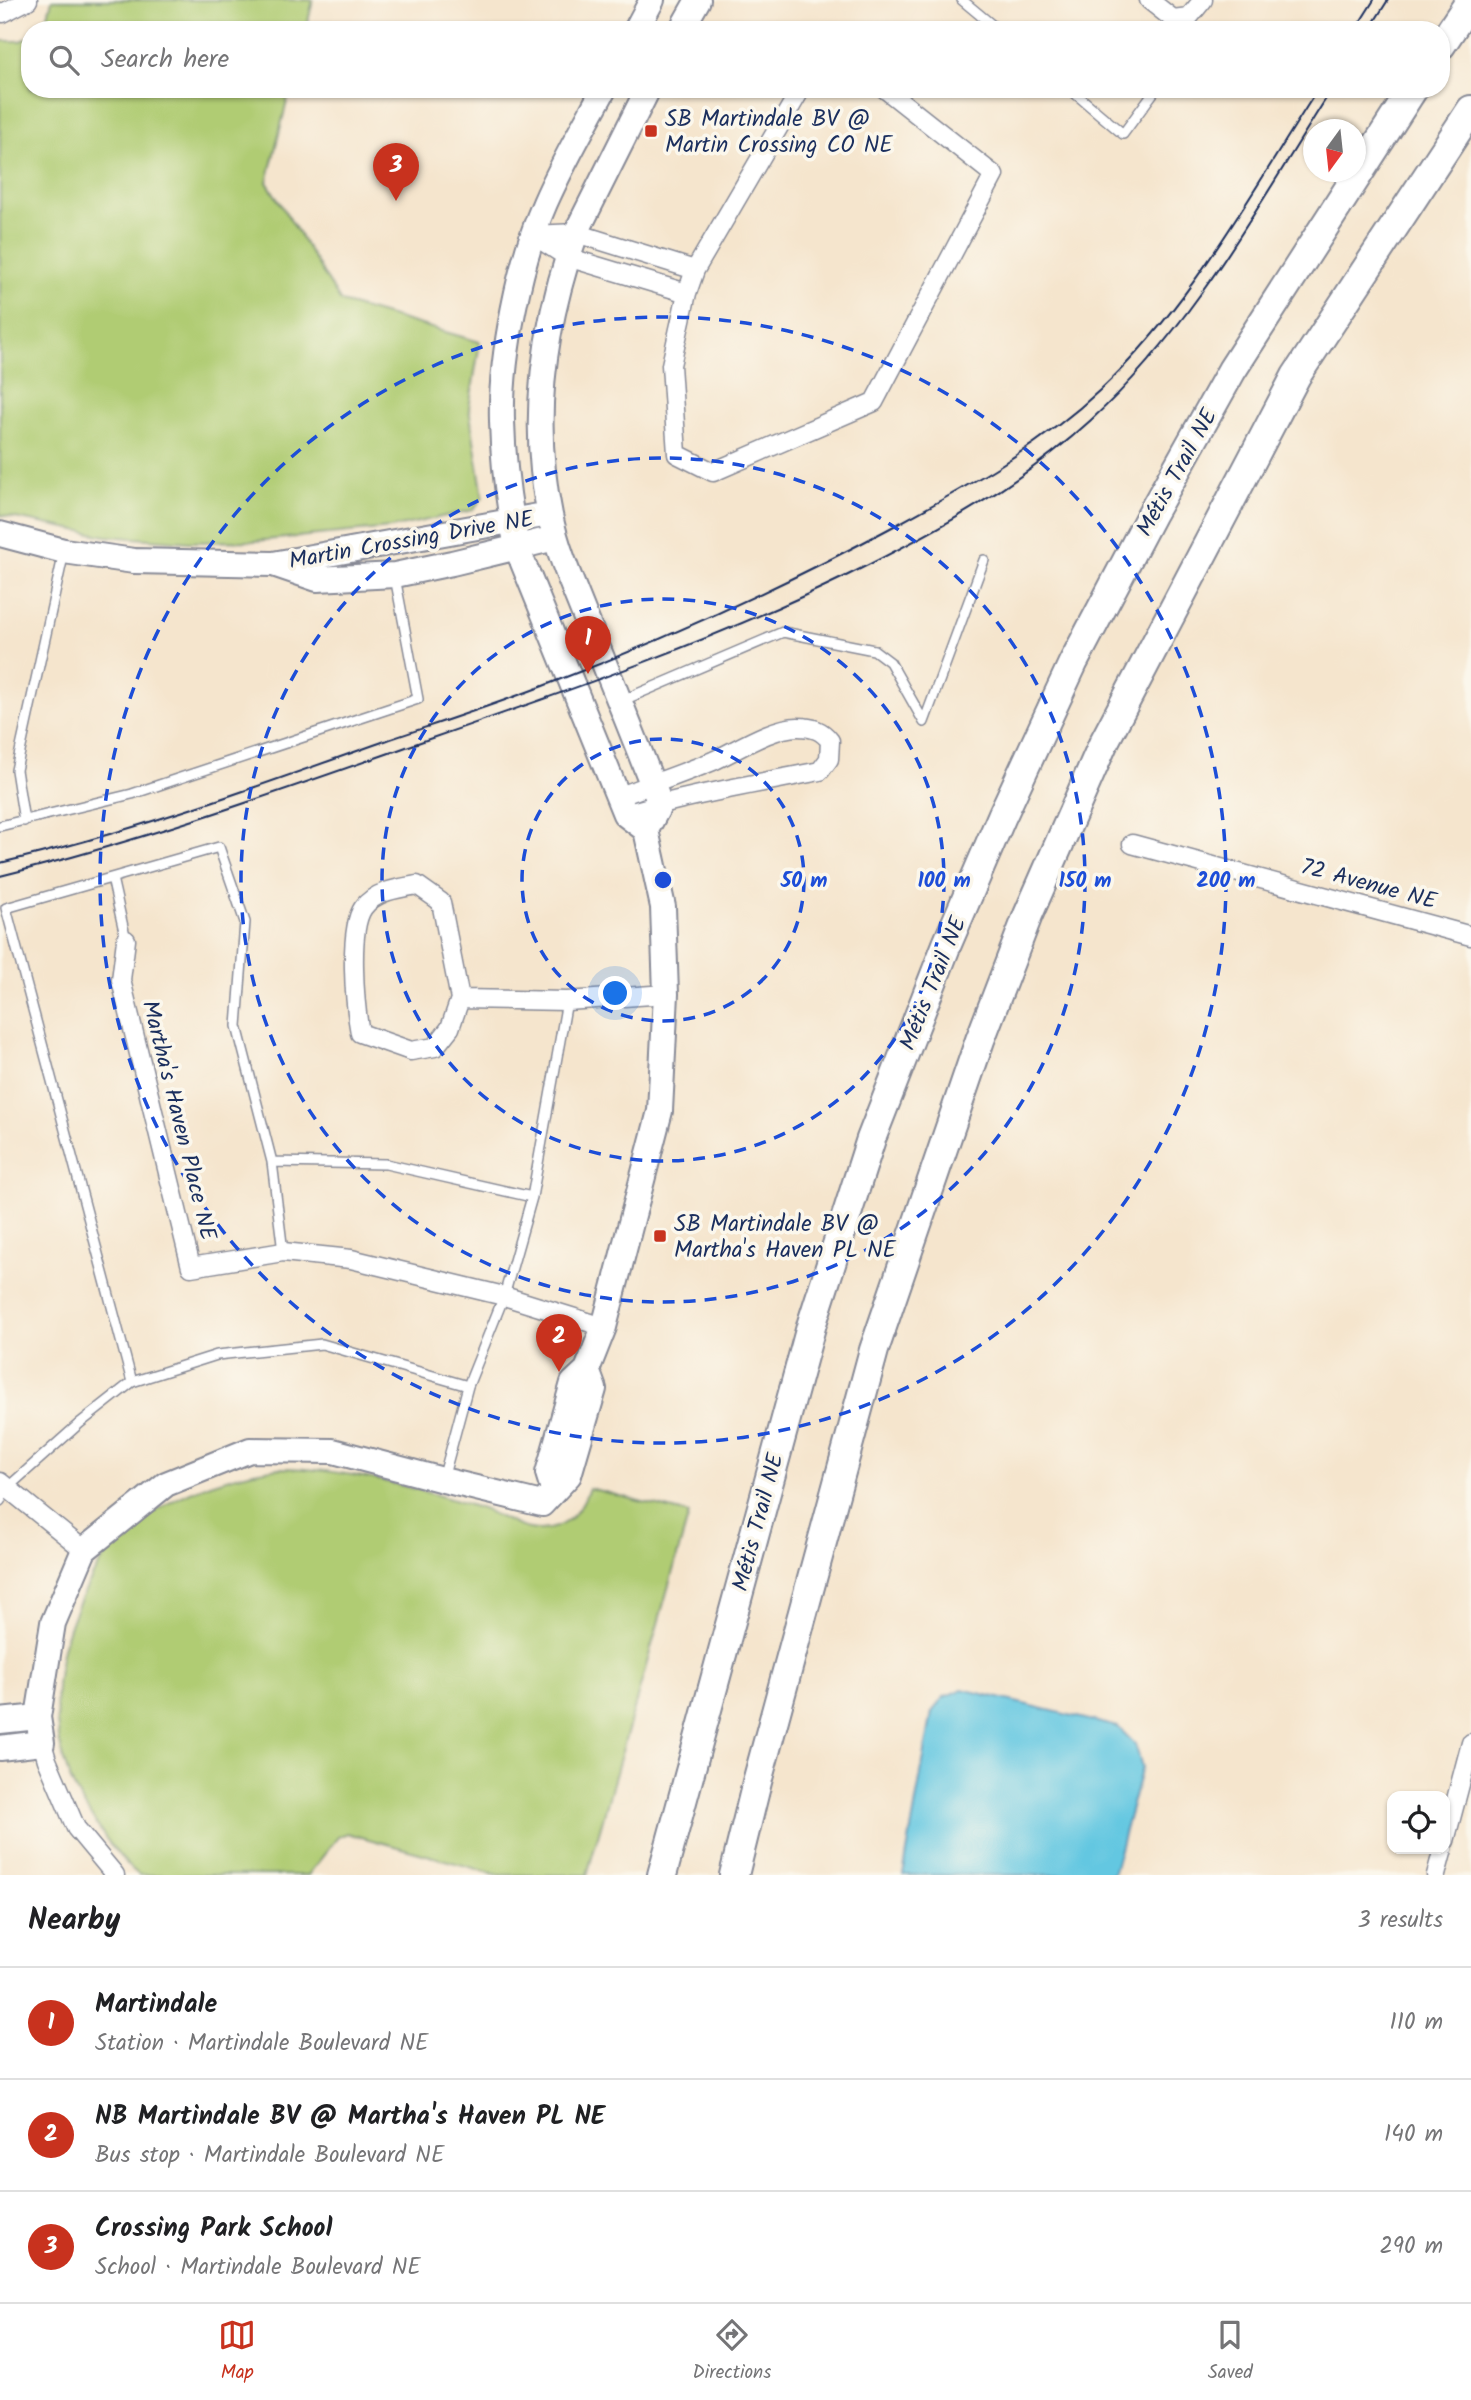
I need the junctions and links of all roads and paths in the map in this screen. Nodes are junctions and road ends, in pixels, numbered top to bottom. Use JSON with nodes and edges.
{"nodes":[{"id":1,"x":28,"y":0,"type":"edge"},
{"id":2,"x":652,"y":0,"type":"edge"},
{"id":3,"x":698,"y":0,"type":"edge"},
{"id":4,"x":962,"y":0,"type":"edge"},
{"id":5,"x":1149,"y":0,"type":"edge"},
{"id":6,"x":1203,"y":0,"type":"edge"},
{"id":7,"x":1471,"y":0,"type":"edge"},
{"id":8,"x":0,"y":12,"type":"edge"},
{"id":9,"x":641,"y":21,"type":"edge"},
{"id":10,"x":686,"y":21,"type":"edge"},
{"id":11,"x":987,"y":21,"type":"edge"},
{"id":12,"x":1172,"y":21,"type":"edge"},
{"id":13,"x":1182,"y":21,"type":"edge"},
{"id":14,"x":1450,"y":32,"type":"edge"},
{"id":15,"x":599,"y":98,"type":"edge"},
{"id":16,"x":644,"y":98,"type":"edge"},
{"id":17,"x":796,"y":98,"type":"edge"},
{"id":18,"x":896,"y":98,"type":"edge"},
{"id":19,"x":1081,"y":98,"type":"edge"},
{"id":20,"x":1149,"y":98,"type":"edge"},
{"id":21,"x":1407,"y":98,"type":"edge"},
{"id":22,"x":1471,"y":110,"type":"edge"},
{"id":23,"x":576,"y":233,"type":"junction"},
{"id":24,"x":533,"y":235,"type":"junction"},
{"id":25,"x":567,"y":257,"type":"junction"},
{"id":26,"x":695,"y":270,"type":"junction"},
{"id":27,"x":687,"y":293,"type":"junction"},
{"id":28,"x":549,"y":514,"type":"junction"},
{"id":29,"x":512,"y":522,"type":"junction"},
{"id":30,"x":0,"y":534,"type":"edge"},
{"id":31,"x":555,"y":538,"type":"junction"},
{"id":32,"x":517,"y":548,"type":"junction"},
{"id":33,"x":64,"y":551,"type":"junction"},
{"id":34,"x":984,"y":560,"type":"dead end"},
{"id":35,"x":273,"y":564,"type":"junction"},
{"id":36,"x":395,"y":575,"type":"junction"},
{"id":37,"x":620,"y":701,"type":"junction"},
{"id":38,"x":656,"y":794,"type":"junction"},
{"id":39,"x":621,"y":806,"type":"junction"},
{"id":40,"x":24,"y":821,"type":"junction"},
{"id":41,"x":0,"y":826,"type":"edge"},
{"id":42,"x":646,"y":830,"type":"junction"},
{"id":43,"x":1132,"y":844,"type":"dead end"},
{"id":44,"x":112,"y":878,"type":"junction"},
{"id":45,"x":1471,"y":936,"type":"edge"},
{"id":46,"x":126,"y":940,"type":"joint"},
{"id":47,"x":666,"y":995,"type":"junction"},
{"id":48,"x":460,"y":999,"type":"junction"},
{"id":49,"x":567,"y":1001,"type":"junction"},
{"id":50,"x":272,"y":1162,"type":"junction"},
{"id":51,"x":532,"y":1197,"type":"junction"},
{"id":52,"x":282,"y":1252,"type":"junction"},
{"id":53,"x":504,"y":1296,"type":"junction"},
{"id":54,"x":604,"y":1327,"type":"junction"},
{"id":55,"x":132,"y":1382,"type":"junction"},
{"id":56,"x":468,"y":1386,"type":"junction"},
{"id":57,"x":443,"y":1480,"type":"junction"},
{"id":58,"x":2,"y":1490,"type":"edge"},
{"id":59,"x":84,"y":1550,"type":"junction"},
{"id":60,"x":38,"y":1717,"type":"junction"},
{"id":61,"x":0,"y":1721,"type":"edge"},
{"id":62,"x":42,"y":1743,"type":"junction"},
{"id":63,"x":1471,"y":1743,"type":"edge"},
{"id":64,"x":0,"y":1748,"type":"edge"},
{"id":65,"x":1450,"y":1822,"type":"edge"},
{"id":66,"x":1442,"y":1854,"type":"edge"},
{"id":67,"x":115,"y":1875,"type":"edge"},
{"id":68,"x":662,"y":1875,"type":"edge"},
{"id":69,"x":734,"y":1875,"type":"edge"},
{"id":70,"x":1436,"y":1875,"type":"edge"}],
"edges":[{"from":1,"to":8,"type":"street"},
{"from":2,"to":9,"type":"street"},
{"from":3,"to":10,"type":"street"},
{"from":4,"to":11,"type":"lane"},
{"from":5,"to":12,"type":"street"},
{"from":6,"to":13,"type":"street"},
{"from":7,"to":14,"type":"main road"},
{"from":15,"to":24,"type":"street"},
{"from":16,"to":23,"type":"street"},
{"from":17,"to":26,"type":"street"},
{"from":18,"to":27,"type":"street"},
{"from":19,"to":20,"type":"lane"},
{"from":21,"to":68,"type":"main road","name":"Métis Trail NE"},
{"from":22,"to":69,"type":"main road"},
{"from":23,"to":24,"type":"street"},
{"from":23,"to":25,"type":"street"},
{"from":23,"to":26,"type":"street"},
{"from":24,"to":25,"type":"street"},
{"from":24,"to":29,"type":"street"},
{"from":25,"to":27,"type":"street"},
{"from":25,"to":28,"type":"street"},
{"from":26,"to":27,"type":"street"},
{"from":28,"to":29,"type":"street","name":"Martin Crossing Drive NE"},
{"from":28,"to":31,"type":"street"},
{"from":29,"to":32,"type":"street"},
{"from":29,"to":35,"type":"street","name":"Martin Crossing Drive NE"},
{"from":30,"to":33,"type":"street","name":"Martin Crossing Drive NE"},
{"from":31,"to":32,"type":"street","name":"Martin Crossing Drive NE"},
{"from":31,"to":37,"type":"street"},
{"from":32,"to":36,"type":"street","name":"Martin Crossing Drive NE"},
{"from":32,"to":39,"type":"street"},
{"from":33,"to":35,"type":"street","name":"Martin Crossing Drive NE"},
{"from":33,"to":40,"type":"lane"},
{"from":34,"to":37,"type":"lane"},
{"from":35,"to":36,"type":"street","name":"Martin Crossing Drive NE"},
{"from":36,"to":40,"type":"lane"},
{"from":37,"to":38,"type":"street"},
{"from":38,"to":38,"type":"street"},
{"from":38,"to":39,"type":"street"},
{"from":38,"to":42,"type":"street"},
{"from":39,"to":42,"type":"street"},
{"from":40,"to":41,"type":"lane"},
{"from":42,"to":47,"type":"street"},
{"from":43,"to":45,"type":"street","name":"72 Avenue NE"},
{"from":44,"to":46,"type":"lane"},
{"from":44,"to":50,"type":"lane"},
{"from":44,"to":55,"type":"lane"},
{"from":46,"to":52,"type":"street","name":"Martha's Haven Place NE"},
{"from":47,"to":49,"type":"street"},
{"from":47,"to":54,"type":"street"},
{"from":48,"to":48,"type":"street"},
{"from":48,"to":49,"type":"street"},
{"from":49,"to":51,"type":"lane"},
{"from":50,"to":51,"type":"lane"},
{"from":50,"to":52,"type":"lane"},
{"from":51,"to":53,"type":"lane"},
{"from":52,"to":53,"type":"street","name":"Martha's Haven Place NE"},
{"from":53,"to":54,"type":"street","name":"Martha's Haven Place NE"},
{"from":53,"to":56,"type":"lane"},
{"from":54,"to":57,"type":"street"},
{"from":55,"to":56,"type":"lane"},
{"from":55,"to":58,"type":"lane"},
{"from":56,"to":57,"type":"lane"},
{"from":57,"to":59,"type":"street"},
{"from":58,"to":59,"type":"street"},
{"from":59,"to":60,"type":"street"},
{"from":60,"to":61,"type":"street"},
{"from":60,"to":62,"type":"street"},
{"from":62,"to":64,"type":"street"},
{"from":62,"to":67,"type":"street"},
{"from":63,"to":65,"type":"street"},
{"from":66,"to":70,"type":"street"}]}
